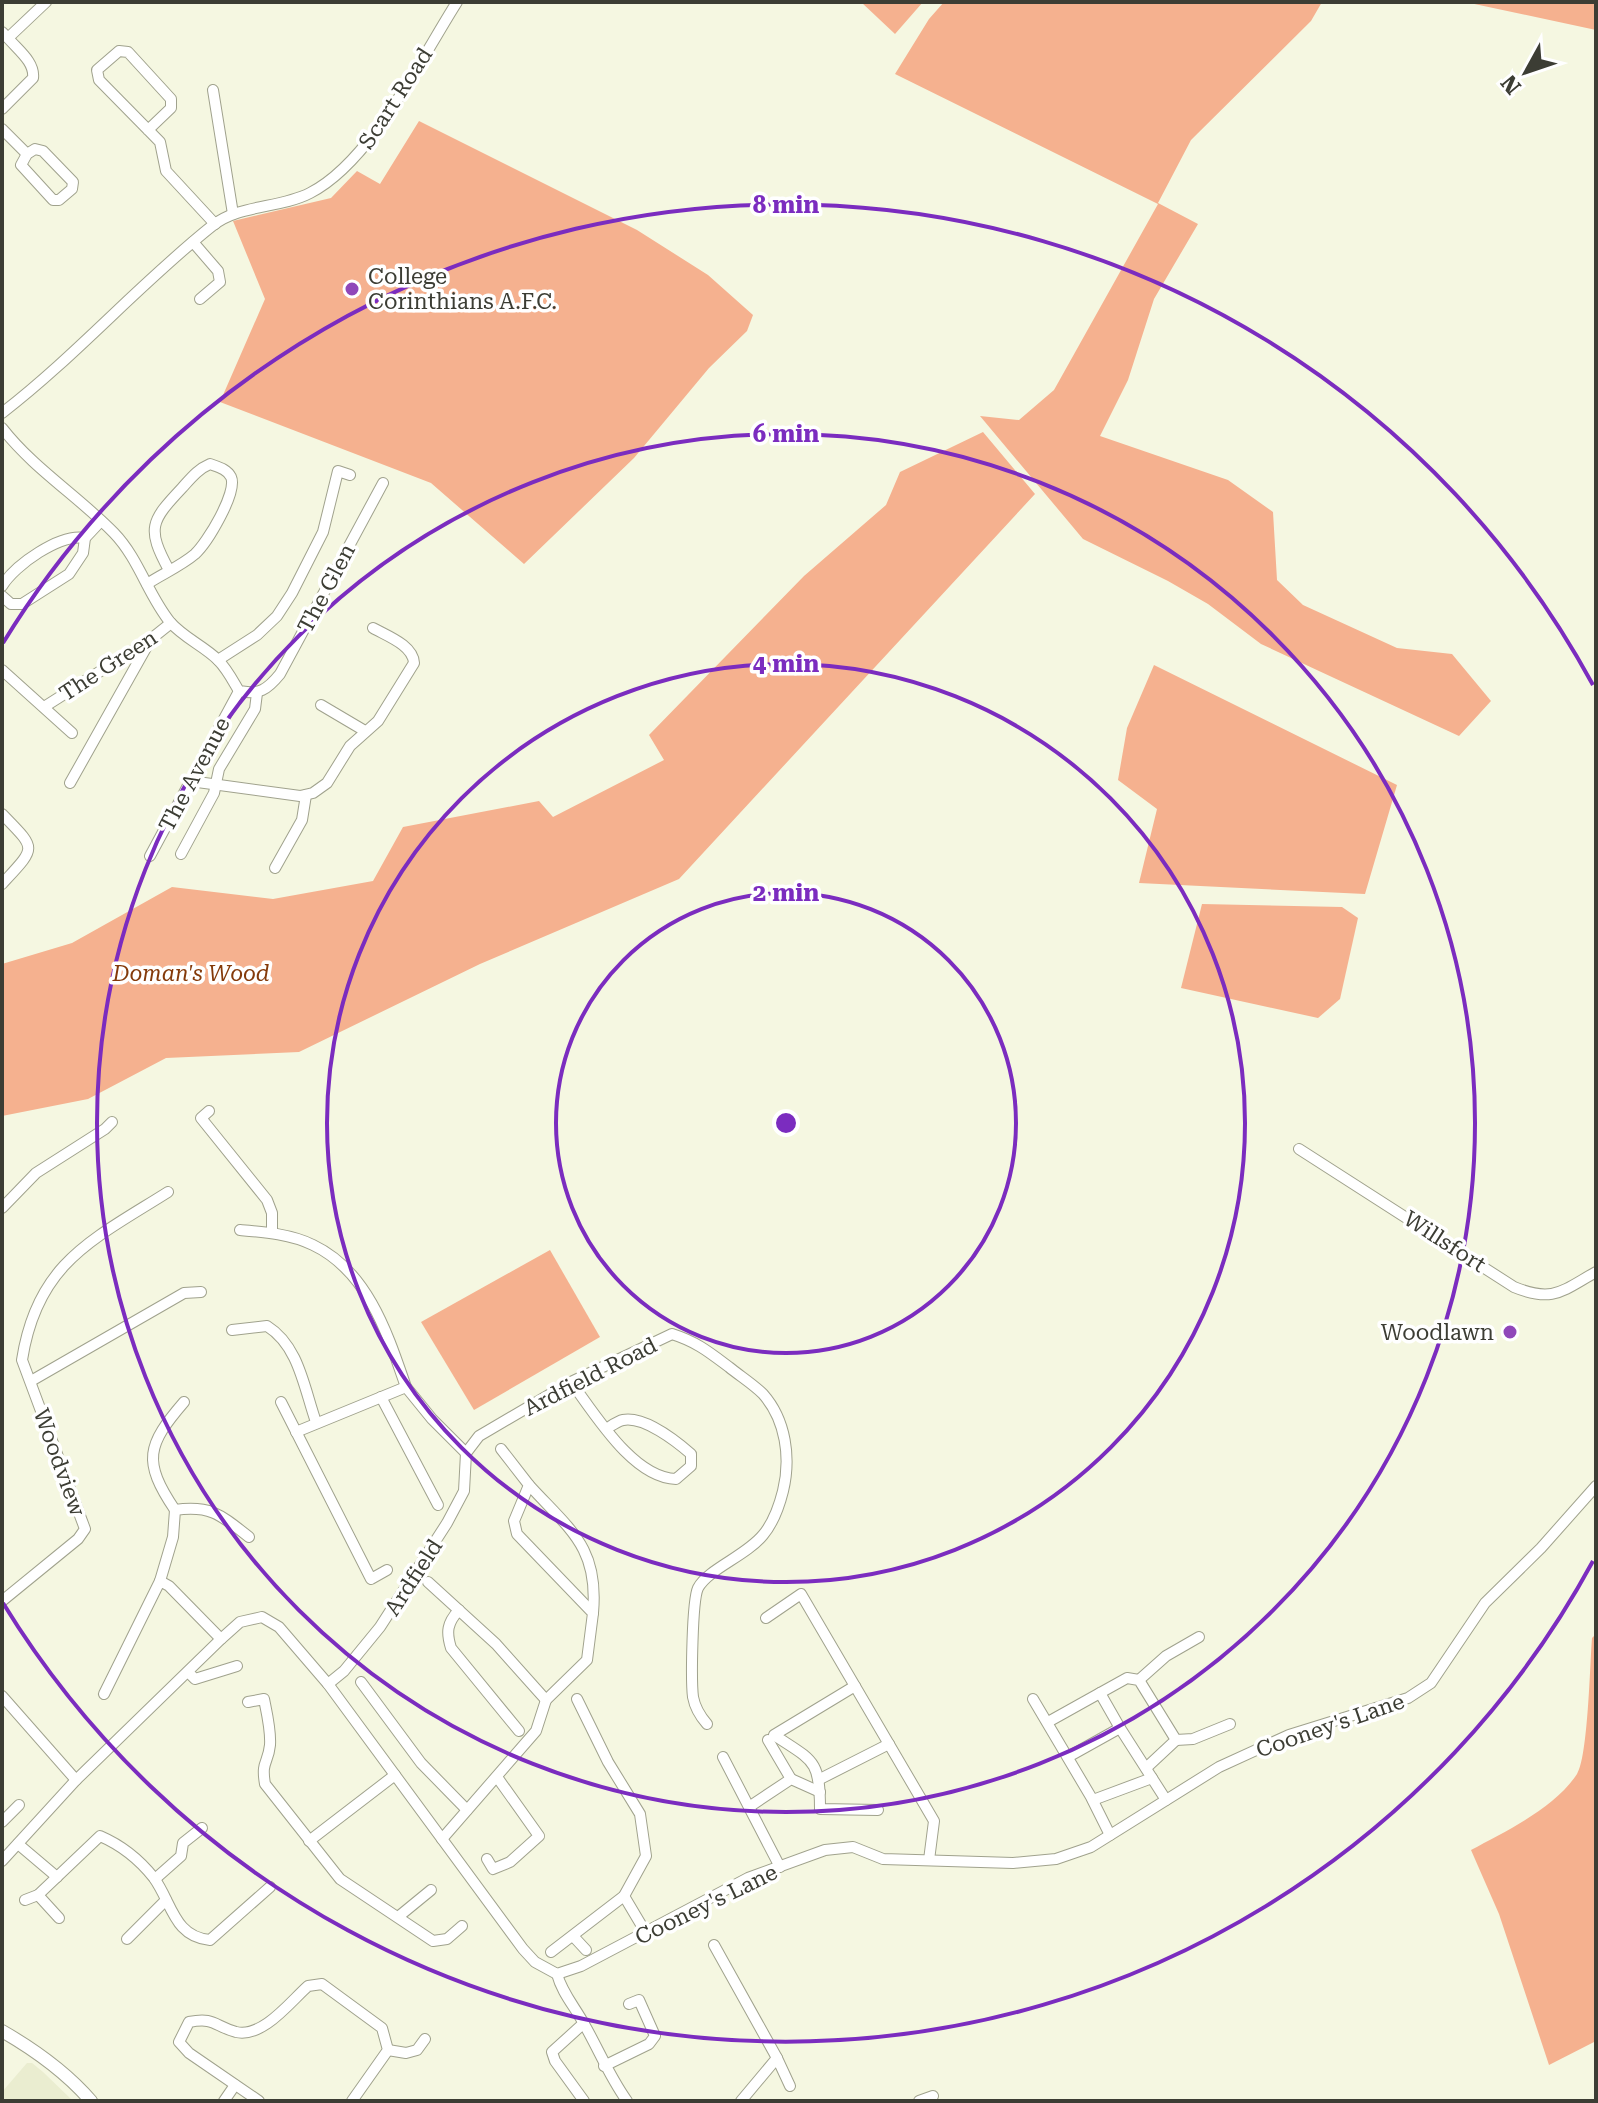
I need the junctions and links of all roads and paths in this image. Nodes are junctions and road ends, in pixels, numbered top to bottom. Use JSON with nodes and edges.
{"nodes":[{"id":1,"x":46,"y":2,"type":"edge"},
{"id":2,"x":457,"y":2,"type":"edge"},
{"id":3,"x":5,"y":35,"type":"edge"},
{"id":4,"x":213,"y":90,"type":"dead end"},
{"id":5,"x":2,"y":109,"type":"edge"},
{"id":6,"x":2,"y":129,"type":"edge"},
{"id":7,"x":148,"y":130,"type":"junction"},
{"id":8,"x":27,"y":154,"type":"junction"},
{"id":9,"x":233,"y":214,"type":"junction"},
{"id":10,"x":215,"y":224,"type":"junction"},
{"id":11,"x":193,"y":242,"type":"junction"},
{"id":12,"x":200,"y":299,"type":"dead end"},
{"id":13,"x":2,"y":413,"type":"edge"},
{"id":14,"x":2,"y":428,"type":"edge"},
{"id":15,"x":350,"y":475,"type":"dead end"},
{"id":16,"x":383,"y":483,"type":"dead end"},
{"id":17,"x":101,"y":521,"type":"junction"},
{"id":18,"x":85,"y":538,"type":"junction"},
{"id":19,"x":169,"y":570,"type":"junction"},
{"id":20,"x":147,"y":584,"type":"junction"},
{"id":21,"x":2,"y":586,"type":"edge"},
{"id":22,"x":2,"y":596,"type":"edge"},
{"id":23,"x":171,"y":623,"type":"junction"},
{"id":24,"x":373,"y":628,"type":"dead end"},
{"id":25,"x":151,"y":639,"type":"junction"},
{"id":26,"x":218,"y":660,"type":"junction"},
{"id":27,"x":2,"y":670,"type":"edge"},
{"id":28,"x":239,"y":691,"type":"junction"},
{"id":29,"x":261,"y":692,"type":"junction"},
{"id":30,"x":321,"y":705,"type":"dead end"},
{"id":31,"x":44,"y":707,"type":"junction"},
{"id":32,"x":365,"y":731,"type":"junction"},
{"id":33,"x":72,"y":733,"type":"dead end"},
{"id":34,"x":190,"y":781,"type":"junction"},
{"id":35,"x":70,"y":783,"type":"dead end"},
{"id":36,"x":216,"y":786,"type":"junction"},
{"id":37,"x":306,"y":795,"type":"junction"},
{"id":38,"x":2,"y":814,"type":"edge"},
{"id":39,"x":181,"y":854,"type":"dead end"},
{"id":40,"x":150,"y":856,"type":"dead end"},
{"id":41,"x":275,"y":868,"type":"dead end"},
{"id":42,"x":2,"y":884,"type":"edge"},
{"id":43,"x":209,"y":1111,"type":"dead end"},
{"id":44,"x":112,"y":1122,"type":"dead end"},
{"id":45,"x":1299,"y":1149,"type":"dead end"},
{"id":46,"x":168,"y":1192,"type":"dead end"},
{"id":47,"x":2,"y":1208,"type":"edge"},
{"id":48,"x":240,"y":1230,"type":"dead end"},
{"id":49,"x":272,"y":1233,"type":"junction"},
{"id":50,"x":1596,"y":1272,"type":"edge"},
{"id":51,"x":201,"y":1292,"type":"dead end"},
{"id":52,"x":232,"y":1330,"type":"dead end"},
{"id":53,"x":31,"y":1381,"type":"junction"},
{"id":54,"x":571,"y":1382,"type":"junction"},
{"id":55,"x":406,"y":1387,"type":"junction"},
{"id":56,"x":381,"y":1397,"type":"junction"},
{"id":57,"x":184,"y":1402,"type":"dead end"},
{"id":58,"x":281,"y":1402,"type":"dead end"},
{"id":59,"x":316,"y":1422,"type":"junction"},
{"id":60,"x":606,"y":1429,"type":"junction"},
{"id":61,"x":296,"y":1432,"type":"junction"},
{"id":62,"x":501,"y":1449,"type":"dead end"},
{"id":63,"x":466,"y":1453,"type":"junction"},
{"id":64,"x":529,"y":1485,"type":"junction"},
{"id":65,"x":1596,"y":1486,"type":"edge"},
{"id":66,"x":438,"y":1505,"type":"dead end"},
{"id":67,"x":175,"y":1510,"type":"junction"},
{"id":68,"x":249,"y":1537,"type":"dead end"},
{"id":69,"x":387,"y":1570,"type":"dead end"},
{"id":70,"x":160,"y":1581,"type":"junction"},
{"id":71,"x":428,"y":1582,"type":"dead end"},
{"id":72,"x":2,"y":1601,"type":"edge"},
{"id":73,"x":459,"y":1610,"type":"junction"},
{"id":74,"x":593,"y":1613,"type":"junction"},
{"id":75,"x":766,"y":1618,"type":"dead end"},
{"id":76,"x":1199,"y":1637,"type":"dead end"},
{"id":77,"x":221,"y":1639,"type":"junction"},
{"id":78,"x":237,"y":1666,"type":"dead end"},
{"id":79,"x":188,"y":1672,"type":"junction"},
{"id":80,"x":1139,"y":1680,"type":"junction"},
{"id":81,"x":361,"y":1682,"type":"dead end"},
{"id":82,"x":328,"y":1684,"type":"junction"},
{"id":83,"x":855,"y":1686,"type":"junction"},
{"id":84,"x":1100,"y":1693,"type":"junction"},
{"id":85,"x":104,"y":1694,"type":"dead end"},
{"id":86,"x":2,"y":1696,"type":"edge"},
{"id":87,"x":577,"y":1699,"type":"dead end"},
{"id":88,"x":1033,"y":1699,"type":"dead end"},
{"id":89,"x":546,"y":1700,"type":"junction"},
{"id":90,"x":248,"y":1702,"type":"dead end"},
{"id":91,"x":1048,"y":1722,"type":"junction"},
{"id":92,"x":707,"y":1724,"type":"dead end"},
{"id":93,"x":1230,"y":1724,"type":"dead end"},
{"id":94,"x":1120,"y":1728,"type":"junction"},
{"id":95,"x":519,"y":1731,"type":"dead end"},
{"id":96,"x":768,"y":1740,"type":"dead end"},
{"id":97,"x":1176,"y":1740,"type":"junction"},
{"id":98,"x":889,"y":1744,"type":"junction"},
{"id":99,"x":723,"y":1757,"type":"dead end"},
{"id":100,"x":1068,"y":1757,"type":"junction"},
{"id":101,"x":1149,"y":1773,"type":"junction"},
{"id":102,"x":395,"y":1775,"type":"junction"},
{"id":103,"x":497,"y":1777,"type":"junction"},
{"id":104,"x":791,"y":1779,"type":"junction"},
{"id":105,"x":820,"y":1779,"type":"junction"},
{"id":106,"x":76,"y":1780,"type":"junction"},
{"id":107,"x":820,"y":1792,"type":"junction"},
{"id":108,"x":1093,"y":1800,"type":"junction"},
{"id":109,"x":1166,"y":1800,"type":"junction"},
{"id":110,"x":19,"y":1805,"type":"dead end"},
{"id":111,"x":749,"y":1807,"type":"junction"},
{"id":112,"x":467,"y":1810,"type":"junction"},
{"id":113,"x":878,"y":1810,"type":"dead end"},
{"id":114,"x":2,"y":1822,"type":"edge"},
{"id":115,"x":202,"y":1828,"type":"dead end"},
{"id":116,"x":1110,"y":1835,"type":"junction"},
{"id":117,"x":442,"y":1839,"type":"junction"},
{"id":118,"x":309,"y":1841,"type":"junction"},
{"id":119,"x":18,"y":1844,"type":"junction"},
{"id":120,"x":487,"y":1859,"type":"dead end"},
{"id":121,"x":929,"y":1860,"type":"junction"},
{"id":122,"x":2,"y":1861,"type":"edge"},
{"id":123,"x":780,"y":1867,"type":"junction"},
{"id":124,"x":57,"y":1877,"type":"junction"},
{"id":125,"x":155,"y":1879,"type":"junction"},
{"id":126,"x":270,"y":1887,"type":"dead end"},
{"id":127,"x":431,"y":1890,"type":"dead end"},
{"id":128,"x":38,"y":1895,"type":"junction"},
{"id":129,"x":624,"y":1896,"type":"junction"},
{"id":130,"x":25,"y":1900,"type":"dead end"},
{"id":131,"x":166,"y":1900,"type":"junction"},
{"id":132,"x":398,"y":1917,"type":"junction"},
{"id":133,"x":59,"y":1918,"type":"dead end"},
{"id":134,"x":462,"y":1926,"type":"dead end"},
{"id":135,"x":646,"y":1933,"type":"junction"},
{"id":136,"x":573,"y":1936,"type":"junction"},
{"id":137,"x":127,"y":1939,"type":"dead end"},
{"id":138,"x":714,"y":1945,"type":"dead end"},
{"id":139,"x":586,"y":1950,"type":"dead end"},
{"id":140,"x":551,"y":1952,"type":"dead end"},
{"id":141,"x":557,"y":1974,"type":"junction"},
{"id":142,"x":629,"y":2004,"type":"dead end"},
{"id":143,"x":584,"y":2023,"type":"junction"},
{"id":144,"x":2,"y":2031,"type":"edge"},
{"id":145,"x":425,"y":2039,"type":"dead end"},
{"id":146,"x":388,"y":2050,"type":"junction"},
{"id":147,"x":777,"y":2058,"type":"junction"},
{"id":148,"x":604,"y":2066,"type":"junction"},
{"id":149,"x":235,"y":2085,"type":"junction"},
{"id":150,"x":790,"y":2086,"type":"dead end"},
{"id":151,"x":933,"y":2096,"type":"dead end"},
{"id":152,"x":91,"y":2101,"type":"edge"},
{"id":153,"x":224,"y":2101,"type":"edge"},
{"id":154,"x":259,"y":2101,"type":"edge"},
{"id":155,"x":352,"y":2101,"type":"edge"},
{"id":156,"x":584,"y":2101,"type":"edge"},
{"id":157,"x":627,"y":2101,"type":"edge"},
{"id":158,"x":741,"y":2101,"type":"edge"},
{"id":159,"x":919,"y":2101,"type":"edge"}],
"edges":[{"from":1,"to":3,"type":"street"},
{"from":2,"to":9,"type":"street","name":"Scart Road"},
{"from":3,"to":5,"type":"street"},
{"from":4,"to":9,"type":"street"},
{"from":6,"to":8,"type":"street"},
{"from":7,"to":7,"type":"street"},
{"from":7,"to":10,"type":"street"},
{"from":8,"to":8,"type":"street"},
{"from":9,"to":10,"type":"street","name":"Scart Road"},
{"from":10,"to":11,"type":"street","name":"Scart Road"},
{"from":11,"to":12,"type":"street"},
{"from":11,"to":13,"type":"street","name":"Scart Road"},
{"from":14,"to":17,"type":"street"},
{"from":15,"to":26,"type":"street"},
{"from":16,"to":29,"type":"street","name":"The Glen"},
{"from":17,"to":18,"type":"street"},
{"from":17,"to":20,"type":"street"},
{"from":18,"to":21,"type":"street"},
{"from":18,"to":22,"type":"street"},
{"from":19,"to":19,"type":"street"},
{"from":19,"to":20,"type":"street"},
{"from":20,"to":23,"type":"street"},
{"from":23,"to":25,"type":"street","name":"The Green"},
{"from":23,"to":26,"type":"street"},
{"from":24,"to":32,"type":"street"},
{"from":25,"to":31,"type":"street","name":"The Green"},
{"from":25,"to":35,"type":"street"},
{"from":26,"to":28,"type":"street"},
{"from":27,"to":31,"type":"street"},
{"from":28,"to":29,"type":"street"},
{"from":28,"to":34,"type":"street","name":"The Avenue"},
{"from":29,"to":36,"type":"street","name":"The Glen"},
{"from":30,"to":32,"type":"street"},
{"from":31,"to":33,"type":"street"},
{"from":32,"to":37,"type":"street"},
{"from":34,"to":36,"type":"street"},
{"from":34,"to":40,"type":"street","name":"The Avenue"},
{"from":36,"to":37,"type":"street"},
{"from":36,"to":39,"type":"street","name":"The Glen"},
{"from":37,"to":41,"type":"street"},
{"from":38,"to":42,"type":"street"},
{"from":43,"to":49,"type":"street"},
{"from":44,"to":47,"type":"street"},
{"from":45,"to":50,"type":"street","name":"Willsfort"},
{"from":46,"to":53,"type":"street"},
{"from":48,"to":49,"type":"street"},
{"from":49,"to":55,"type":"street"},
{"from":51,"to":53,"type":"street"},
{"from":52,"to":59,"type":"street"},
{"from":53,"to":72,"type":"street","name":"Woodview"},
{"from":54,"to":60,"type":"street"},
{"from":54,"to":63,"type":"street","name":"Ardfield Road"},
{"from":54,"to":92,"type":"street","name":"Ardfield Road"},
{"from":55,"to":56,"type":"street"},
{"from":55,"to":63,"type":"street"},
{"from":56,"to":59,"type":"street"},
{"from":56,"to":66,"type":"street"},
{"from":57,"to":67,"type":"street"},
{"from":58,"to":61,"type":"street"},
{"from":59,"to":61,"type":"street"},
{"from":60,"to":60,"type":"street"},
{"from":61,"to":69,"type":"street"},
{"from":62,"to":64,"type":"street"},
{"from":63,"to":82,"type":"street","name":"Ardfield"},
{"from":64,"to":74,"type":"street"},
{"from":64,"to":74,"type":"street"},
{"from":65,"to":109,"type":"street","name":"Cooney's Lane"},
{"from":67,"to":68,"type":"street"},
{"from":67,"to":70,"type":"street"},
{"from":70,"to":77,"type":"street"},
{"from":70,"to":85,"type":"street"},
{"from":71,"to":73,"type":"street"},
{"from":73,"to":89,"type":"street"},
{"from":73,"to":95,"type":"street"},
{"from":74,"to":89,"type":"street"},
{"from":75,"to":83,"type":"street"},
{"from":76,"to":80,"type":"street"},
{"from":77,"to":79,"type":"street"},
{"from":77,"to":82,"type":"street"},
{"from":78,"to":79,"type":"street"},
{"from":79,"to":106,"type":"street"},
{"from":80,"to":84,"type":"street"},
{"from":80,"to":97,"type":"street"},
{"from":81,"to":112,"type":"street"},
{"from":82,"to":102,"type":"street"},
{"from":83,"to":98,"type":"street"},
{"from":83,"to":105,"type":"street"},
{"from":84,"to":91,"type":"street"},
{"from":84,"to":94,"type":"street"},
{"from":86,"to":106,"type":"street"},
{"from":87,"to":129,"type":"street"},
{"from":88,"to":91,"type":"street"},
{"from":89,"to":103,"type":"street"},
{"from":90,"to":118,"type":"street"},
{"from":91,"to":100,"type":"street"},
{"from":93,"to":97,"type":"street"},
{"from":94,"to":100,"type":"street"},
{"from":94,"to":101,"type":"street"},
{"from":96,"to":104,"type":"street"},
{"from":97,"to":101,"type":"street"},
{"from":98,"to":105,"type":"street"},
{"from":98,"to":121,"type":"street"},
{"from":99,"to":111,"type":"street"},
{"from":100,"to":108,"type":"street"},
{"from":101,"to":108,"type":"street"},
{"from":101,"to":109,"type":"street"},
{"from":102,"to":117,"type":"street"},
{"from":102,"to":118,"type":"street"},
{"from":103,"to":112,"type":"street"},
{"from":103,"to":120,"type":"street"},
{"from":104,"to":107,"type":"street"},
{"from":104,"to":111,"type":"street"},
{"from":105,"to":107,"type":"street"},
{"from":106,"to":119,"type":"street"},
{"from":107,"to":113,"type":"street"},
{"from":108,"to":116,"type":"street"},
{"from":109,"to":116,"type":"street","name":"Cooney's Lane"},
{"from":110,"to":114,"type":"street"},
{"from":111,"to":123,"type":"street"},
{"from":112,"to":117,"type":"street"},
{"from":115,"to":125,"type":"street"},
{"from":116,"to":121,"type":"street","name":"Cooney's Lane"},
{"from":117,"to":141,"type":"street"},
{"from":118,"to":132,"type":"street"},
{"from":119,"to":122,"type":"street"},
{"from":119,"to":124,"type":"street"},
{"from":121,"to":123,"type":"street","name":"Cooney's Lane"},
{"from":123,"to":135,"type":"street","name":"Cooney's Lane"},
{"from":124,"to":125,"type":"street"},
{"from":124,"to":128,"type":"street"},
{"from":125,"to":131,"type":"street"},
{"from":126,"to":131,"type":"street"},
{"from":127,"to":132,"type":"street"},
{"from":128,"to":130,"type":"street"},
{"from":128,"to":133,"type":"street"},
{"from":129,"to":135,"type":"street"},
{"from":129,"to":136,"type":"street"},
{"from":131,"to":137,"type":"street"},
{"from":132,"to":134,"type":"street"},
{"from":135,"to":141,"type":"street","name":"Cooney's Lane"},
{"from":136,"to":139,"type":"street"},
{"from":136,"to":140,"type":"street"},
{"from":138,"to":147,"type":"street"},
{"from":141,"to":143,"type":"street"},
{"from":142,"to":148,"type":"street"},
{"from":143,"to":148,"type":"street"},
{"from":143,"to":156,"type":"street"},
{"from":144,"to":152,"type":"main road"},
{"from":145,"to":146,"type":"street"},
{"from":146,"to":149,"type":"street"},
{"from":146,"to":155,"type":"street"},
{"from":147,"to":150,"type":"street"},
{"from":147,"to":158,"type":"street"},
{"from":148,"to":157,"type":"street"},
{"from":149,"to":153,"type":"street"},
{"from":149,"to":154,"type":"street"},
{"from":151,"to":159,"type":"street"}]}
